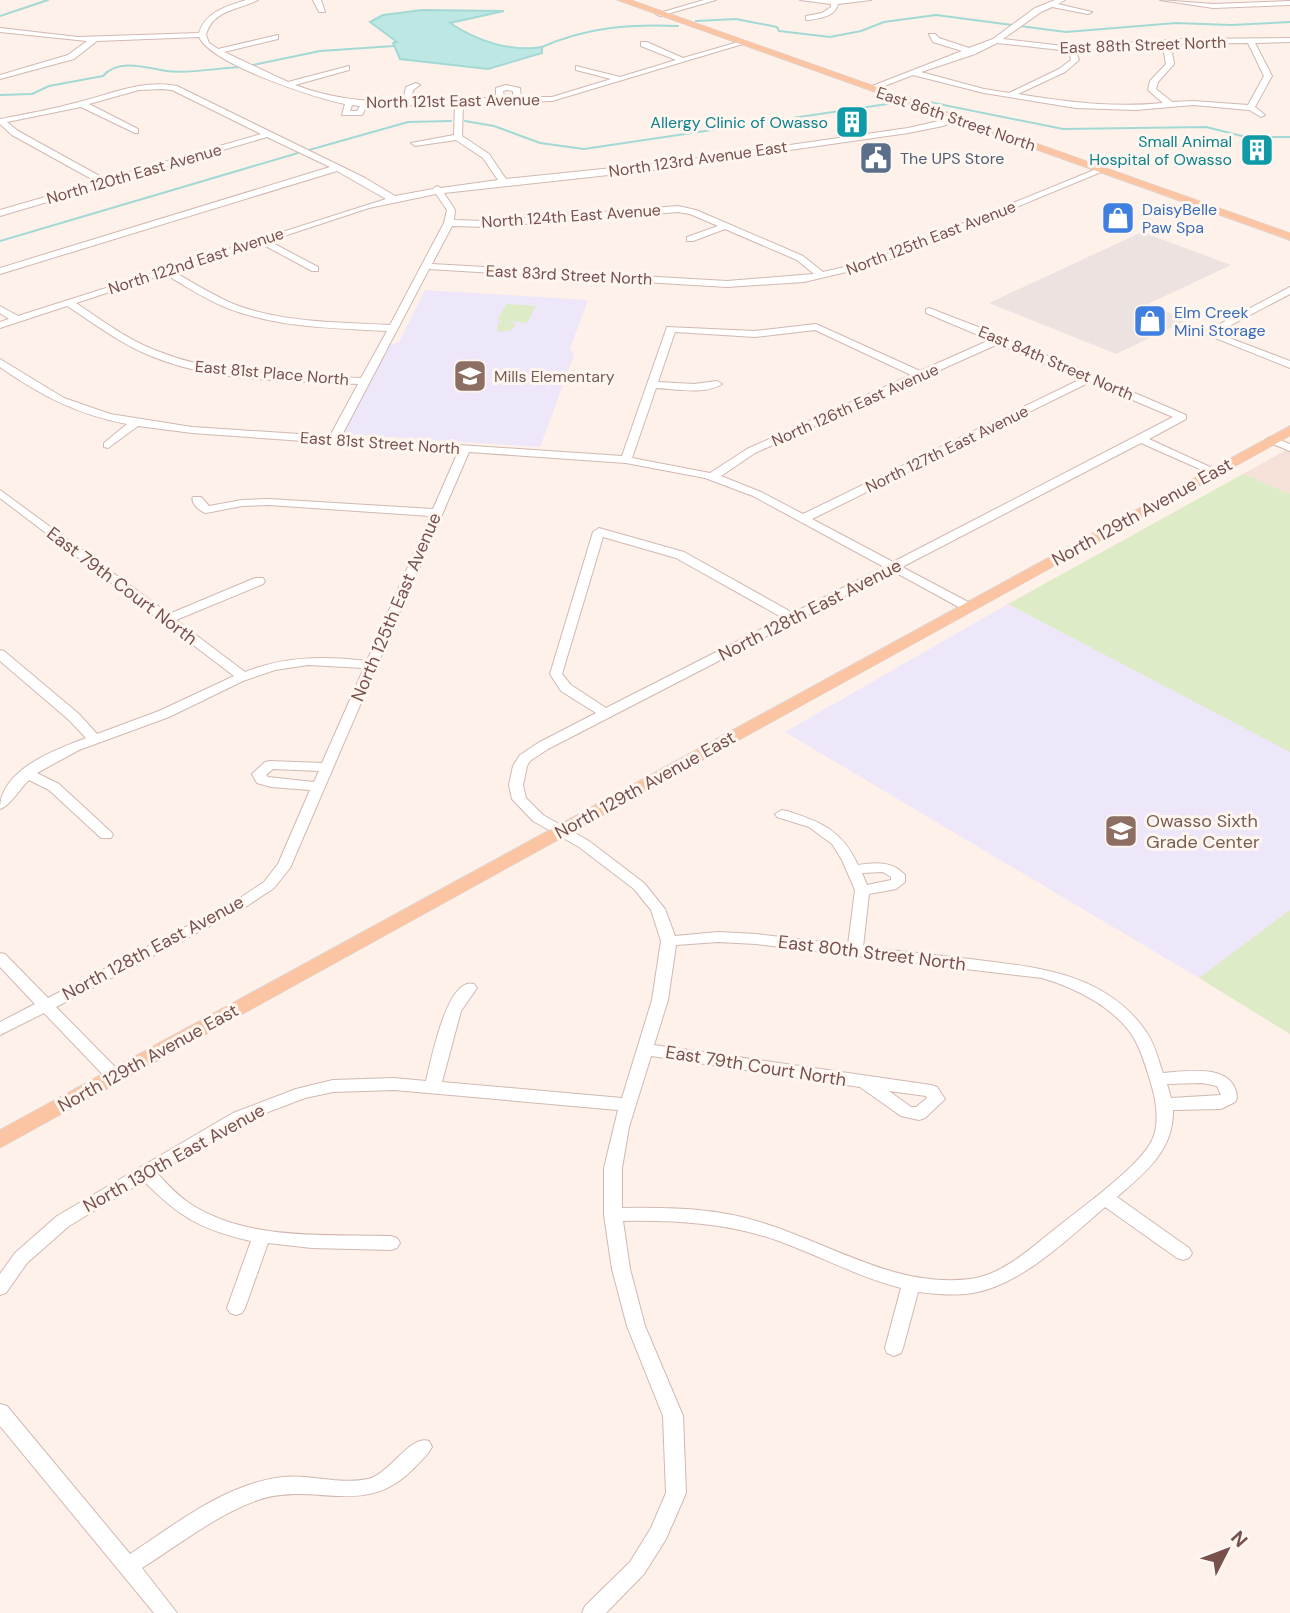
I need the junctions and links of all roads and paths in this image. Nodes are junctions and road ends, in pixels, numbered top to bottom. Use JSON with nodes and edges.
{"nodes":[{"id":1,"x":254,"y":0,"type":"edge"},
{"id":2,"x":317,"y":0,"type":"edge"},
{"id":3,"x":621,"y":0,"type":"edge"},
{"id":4,"x":804,"y":0,"type":"edge"},
{"id":5,"x":867,"y":0,"type":"edge"},
{"id":6,"x":1061,"y":0,"type":"edge"},
{"id":7,"x":1164,"y":0,"type":"edge"},
{"id":8,"x":709,"y":1,"type":"edge"},
{"id":9,"x":835,"y":2,"type":"junction"},
{"id":10,"x":1246,"y":2,"type":"edge"},
{"id":11,"x":1290,"y":3,"type":"edge"},
{"id":12,"x":1048,"y":4,"type":"junction"},
{"id":13,"x":322,"y":10,"type":"dead end"},
{"id":14,"x":1088,"y":12,"type":"dead end"},
{"id":15,"x":662,"y":15,"type":"junction"},
{"id":16,"x":809,"y":18,"type":"dead end"},
{"id":17,"x":0,"y":30,"type":"edge"},
{"id":18,"x":14,"y":33,"type":"junction"},
{"id":19,"x":202,"y":35,"type":"junction"},
{"id":20,"x":932,"y":36,"type":"dead end"},
{"id":21,"x":275,"y":37,"type":"dead end"},
{"id":22,"x":0,"y":38,"type":"edge"},
{"id":23,"x":94,"y":39,"type":"junction"},
{"id":24,"x":1290,"y":40,"type":"edge"},
{"id":25,"x":996,"y":41,"type":"junction"},
{"id":26,"x":739,"y":42,"type":"junction"},
{"id":27,"x":1159,"y":42,"type":"junction"},
{"id":28,"x":1251,"y":42,"type":"junction"},
{"id":29,"x":644,"y":44,"type":"dead end"},
{"id":30,"x":1072,"y":49,"type":"junction"},
{"id":31,"x":217,"y":52,"type":"junction"},
{"id":32,"x":972,"y":52,"type":"junction"},
{"id":33,"x":682,"y":60,"type":"junction"},
{"id":34,"x":346,"y":68,"type":"dead end"},
{"id":35,"x":579,"y":68,"type":"dead end"},
{"id":36,"x":916,"y":73,"type":"junction"},
{"id":37,"x":0,"y":77,"type":"edge"},
{"id":38,"x":620,"y":79,"type":"junction"},
{"id":39,"x":288,"y":84,"type":"junction"},
{"id":40,"x":416,"y":85,"type":"dead end"},
{"id":41,"x":870,"y":88,"type":"junction"},
{"id":42,"x":1010,"y":96,"type":"junction"},
{"id":43,"x":459,"y":102,"type":"junction"},
{"id":44,"x":500,"y":102,"type":"junction"},
{"id":45,"x":517,"y":102,"type":"junction"},
{"id":46,"x":407,"y":103,"type":"junction"},
{"id":47,"x":82,"y":104,"type":"junction"},
{"id":48,"x":1169,"y":104,"type":"junction"},
{"id":49,"x":1251,"y":108,"type":"junction"},
{"id":50,"x":1261,"y":115,"type":"dead end"},
{"id":51,"x":956,"y":119,"type":"junction"},
{"id":52,"x":0,"y":121,"type":"edge"},
{"id":53,"x":135,"y":131,"type":"dead end"},
{"id":54,"x":268,"y":134,"type":"junction"},
{"id":55,"x":458,"y":137,"type":"junction"},
{"id":56,"x":415,"y":143,"type":"dead end"},
{"id":57,"x":337,"y":168,"type":"junction"},
{"id":58,"x":1101,"y":170,"type":"junction"},
{"id":59,"x":503,"y":181,"type":"junction"},
{"id":60,"x":104,"y":182,"type":"junction"},
{"id":61,"x":437,"y":189,"type":"junction"},
{"id":62,"x":393,"y":199,"type":"junction"},
{"id":63,"x":0,"y":213,"type":"edge"},
{"id":64,"x":449,"y":223,"type":"junction"},
{"id":65,"x":726,"y":226,"type":"junction"},
{"id":66,"x":1290,"y":237,"type":"edge"},
{"id":67,"x":690,"y":239,"type":"dead end"},
{"id":68,"x":261,"y":240,"type":"junction"},
{"id":69,"x":426,"y":266,"type":"junction"},
{"id":70,"x":315,"y":269,"type":"dead end"},
{"id":71,"x":0,"y":271,"type":"edge"},
{"id":72,"x":166,"y":271,"type":"junction"},
{"id":73,"x":822,"y":276,"type":"junction"},
{"id":74,"x":712,"y":283,"type":"joint"},
{"id":75,"x":1290,"y":290,"type":"edge"},
{"id":76,"x":69,"y":303,"type":"junction"},
{"id":77,"x":0,"y":309,"type":"edge"},
{"id":78,"x":929,"y":311,"type":"dead end"},
{"id":79,"x":17,"y":320,"type":"junction"},
{"id":80,"x":0,"y":325,"type":"edge"},
{"id":81,"x":393,"y":328,"type":"junction"},
{"id":82,"x":1000,"y":339,"type":"junction"},
{"id":83,"x":0,"y":362,"type":"edge"},
{"id":84,"x":1290,"y":365,"type":"edge"},
{"id":85,"x":920,"y":375,"type":"junction"},
{"id":86,"x":1091,"y":378,"type":"junction"},
{"id":87,"x":366,"y":381,"type":"junction"},
{"id":88,"x":717,"y":384,"type":"dead end"},
{"id":89,"x":654,"y":385,"type":"junction"},
{"id":90,"x":1182,"y":417,"type":"joint"},
{"id":91,"x":135,"y":423,"type":"junction"},
{"id":92,"x":1290,"y":430,"type":"edge"},
{"id":93,"x":334,"y":439,"type":"junction"},
{"id":94,"x":1141,"y":439,"type":"junction"},
{"id":95,"x":1272,"y":440,"type":"junction"},
{"id":96,"x":108,"y":445,"type":"dead end"},
{"id":97,"x":465,"y":448,"type":"junction"},
{"id":98,"x":1290,"y":448,"type":"edge"},
{"id":99,"x":626,"y":460,"type":"junction"},
{"id":100,"x":1215,"y":472,"type":"junction"},
{"id":101,"x":713,"y":476,"type":"junction"},
{"id":102,"x":0,"y":494,"type":"edge"},
{"id":103,"x":197,"y":499,"type":"dead end"},
{"id":104,"x":436,"y":513,"type":"junction"},
{"id":105,"x":802,"y":519,"type":"junction"},
{"id":106,"x":894,"y":568,"type":"junction"},
{"id":107,"x":259,"y":581,"type":"dead end"},
{"id":108,"x":968,"y":607,"type":"junction"},
{"id":109,"x":791,"y":617,"type":"junction"},
{"id":110,"x":166,"y":620,"type":"junction"},
{"id":111,"x":0,"y":654,"type":"edge"},
{"id":112,"x":372,"y":665,"type":"junction"},
{"id":113,"x":245,"y":678,"type":"junction"},
{"id":114,"x":606,"y":714,"type":"junction"},
{"id":115,"x":93,"y":738,"type":"junction"},
{"id":116,"x":328,"y":767,"type":"junction"},
{"id":117,"x":29,"y":774,"type":"junction"},
{"id":118,"x":319,"y":787,"type":"junction"},
{"id":119,"x":0,"y":805,"type":"edge"},
{"id":120,"x":782,"y":814,"type":"dead end"},
{"id":121,"x":561,"y":831,"type":"junction"},
{"id":122,"x":106,"y":835,"type":"dead end"},
{"id":123,"x":292,"y":851,"type":"joint"},
{"id":124,"x":854,"y":870,"type":"junction"},
{"id":125,"x":862,"y":890,"type":"junction"},
{"id":126,"x":669,"y":942,"type":"junction"},
{"id":127,"x":855,"y":951,"type":"junction"},
{"id":128,"x":0,"y":958,"type":"edge"},
{"id":129,"x":469,"y":988,"type":"dead end"},
{"id":130,"x":46,"y":1005,"type":"junction"},
{"id":131,"x":0,"y":1029,"type":"edge"},
{"id":132,"x":646,"y":1049,"type":"junction"},
{"id":133,"x":115,"y":1077,"type":"junction"},
{"id":134,"x":1158,"y":1079,"type":"junction"},
{"id":135,"x":866,"y":1083,"type":"dead end"},
{"id":136,"x":432,"y":1088,"type":"junction"},
{"id":137,"x":1166,"y":1104,"type":"junction"},
{"id":138,"x":628,"y":1105,"type":"junction"},
{"id":139,"x":0,"y":1140,"type":"edge"},
{"id":140,"x":145,"y":1172,"type":"junction"},
{"id":141,"x":1104,"y":1197,"type":"junction"},
{"id":142,"x":613,"y":1215,"type":"junction"},
{"id":143,"x":262,"y":1236,"type":"junction"},
{"id":144,"x":391,"y":1243,"type":"dead end"},
{"id":145,"x":1183,"y":1253,"type":"dead end"},
{"id":146,"x":911,"y":1285,"type":"junction"},
{"id":147,"x":0,"y":1288,"type":"edge"},
{"id":148,"x":236,"y":1308,"type":"dead end"},
{"id":149,"x":894,"y":1348,"type":"dead end"},
{"id":150,"x":0,"y":1412,"type":"edge"},
{"id":151,"x":422,"y":1447,"type":"dead end"},
{"id":152,"x":127,"y":1567,"type":"junction"},
{"id":153,"x":167,"y":1613,"type":"edge"},
{"id":154,"x":592,"y":1613,"type":"edge"}],
"edges":[{"from":1,"to":19,"type":"street"},
{"from":2,"to":13,"type":"street"},
{"from":3,"to":15,"type":"main road","name":"East 86th Street North"},
{"from":4,"to":9,"type":"street"},
{"from":5,"to":9,"type":"street"},
{"from":6,"to":12,"type":"street"},
{"from":7,"to":10,"type":"street"},
{"from":8,"to":15,"type":"street"},
{"from":9,"to":16,"type":"street"},
{"from":10,"to":11,"type":"street"},
{"from":12,"to":14,"type":"street"},
{"from":12,"to":25,"type":"street"},
{"from":15,"to":26,"type":"main road","name":"East 86th Street North"},
{"from":17,"to":18,"type":"street"},
{"from":18,"to":22,"type":"street"},
{"from":18,"to":23,"type":"street"},
{"from":19,"to":23,"type":"street"},
{"from":19,"to":31,"type":"street"},
{"from":20,"to":32,"type":"street"},
{"from":21,"to":31,"type":"street"},
{"from":23,"to":37,"type":"street"},
{"from":24,"to":28,"type":"street","name":"East 88th Street North"},
{"from":25,"to":30,"type":"street","name":"East 88th Street North"},
{"from":25,"to":32,"type":"street"},
{"from":26,"to":33,"type":"street","name":"North 121st East Avenue"},
{"from":26,"to":41,"type":"main road","name":"East 86th Street North"},
{"from":27,"to":28,"type":"street","name":"East 88th Street North"},
{"from":27,"to":30,"type":"street","name":"East 88th Street North"},
{"from":27,"to":48,"type":"street"},
{"from":28,"to":49,"type":"street"},
{"from":29,"to":33,"type":"street"},
{"from":30,"to":42,"type":"street"},
{"from":31,"to":39,"type":"street","name":"North 121st East Avenue"},
{"from":32,"to":36,"type":"street"},
{"from":33,"to":38,"type":"street","name":"North 121st East Avenue"},
{"from":34,"to":39,"type":"street"},
{"from":35,"to":38,"type":"street"},
{"from":36,"to":41,"type":"street"},
{"from":36,"to":42,"type":"street"},
{"from":38,"to":45,"type":"street","name":"North 121st East Avenue"},
{"from":39,"to":46,"type":"street","name":"North 121st East Avenue"},
{"from":40,"to":46,"type":"street"},
{"from":41,"to":51,"type":"main road","name":"East 86th Street North"},
{"from":42,"to":48,"type":"street"},
{"from":43,"to":44,"type":"street","name":"North 121st East Avenue"},
{"from":43,"to":46,"type":"street","name":"North 121st East Avenue"},
{"from":43,"to":55,"type":"street"},
{"from":44,"to":45,"type":"street","name":"North 121st East Avenue"},
{"from":44,"to":45,"type":"street"},
{"from":47,"to":52,"type":"street"},
{"from":47,"to":53,"type":"street"},
{"from":47,"to":54,"type":"street"},
{"from":48,"to":49,"type":"street"},
{"from":49,"to":50,"type":"street"},
{"from":51,"to":58,"type":"main road","name":"East 86th Street North"},
{"from":51,"to":59,"type":"street","name":"North 123rd Avenue East"},
{"from":52,"to":60,"type":"street"},
{"from":54,"to":57,"type":"street"},
{"from":54,"to":60,"type":"street","name":"North 120th East Avenue"},
{"from":55,"to":56,"type":"street"},
{"from":55,"to":59,"type":"street"},
{"from":57,"to":62,"type":"street"},
{"from":57,"to":71,"type":"street"},
{"from":58,"to":66,"type":"main road","name":"East 86th Street North"},
{"from":58,"to":73,"type":"street","name":"North 125th East Avenue"},
{"from":59,"to":61,"type":"street","name":"North 123rd Avenue East"},
{"from":60,"to":63,"type":"street","name":"North 120th East Avenue"},
{"from":61,"to":62,"type":"street","name":"North 122nd East Avenue"},
{"from":61,"to":64,"type":"street"},
{"from":62,"to":68,"type":"street","name":"North 122nd East Avenue"},
{"from":64,"to":65,"type":"street","name":"North 124th East Avenue"},
{"from":64,"to":69,"type":"street"},
{"from":65,"to":67,"type":"street"},
{"from":65,"to":73,"type":"street","name":"North 124th East Avenue"},
{"from":68,"to":70,"type":"street"},
{"from":68,"to":72,"type":"street","name":"North 122nd East Avenue"},
{"from":69,"to":74,"type":"street","name":"East 83rd Street North"},
{"from":69,"to":81,"type":"street"},
{"from":72,"to":76,"type":"street","name":"North 122nd East Avenue"},
{"from":72,"to":81,"type":"street"},
{"from":73,"to":74,"type":"street","name":"North 125th East Avenue"},
{"from":75,"to":84,"type":"street"},
{"from":76,"to":79,"type":"street","name":"North 122nd East Avenue"},
{"from":76,"to":87,"type":"street","name":"East 81st Place North"},
{"from":77,"to":79,"type":"street"},
{"from":78,"to":82,"type":"street","name":"East 84th Street North"},
{"from":79,"to":80,"type":"street","name":"North 122nd East Avenue"},
{"from":81,"to":87,"type":"street"},
{"from":82,"to":85,"type":"street","name":"North 126th East Avenue"},
{"from":82,"to":86,"type":"street","name":"East 84th Street North"},
{"from":83,"to":91,"type":"street","name":"East 81st Street North"},
{"from":85,"to":89,"type":"street"},
{"from":85,"to":101,"type":"street","name":"North 126th East Avenue"},
{"from":86,"to":90,"type":"street","name":"East 84th Street North"},
{"from":86,"to":105,"type":"street","name":"North 127th East Avenue"},
{"from":87,"to":93,"type":"street"},
{"from":88,"to":89,"type":"street"},
{"from":89,"to":99,"type":"street"},
{"from":90,"to":94,"type":"street","name":"North 128th East Avenue"},
{"from":91,"to":93,"type":"street","name":"East 81st Street North"},
{"from":91,"to":96,"type":"street"},
{"from":92,"to":95,"type":"main road","name":"North 129th Avenue East"},
{"from":93,"to":97,"type":"street","name":"East 81st Street North"},
{"from":94,"to":100,"type":"street"},
{"from":94,"to":106,"type":"street","name":"North 128th East Avenue"},
{"from":95,"to":98,"type":"street"},
{"from":95,"to":100,"type":"main road","name":"North 129th Avenue East"},
{"from":97,"to":99,"type":"street","name":"East 81st Street North"},
{"from":97,"to":104,"type":"street","name":"North 125th East Avenue"},
{"from":99,"to":101,"type":"street","name":"East 81st Street North"},
{"from":100,"to":108,"type":"main road","name":"North 129th Avenue East"},
{"from":101,"to":105,"type":"street","name":"East 81st Street North"},
{"from":102,"to":110,"type":"street","name":"East 79th Court North"},
{"from":103,"to":104,"type":"street"},
{"from":104,"to":112,"type":"street","name":"North 125th East Avenue"},
{"from":105,"to":106,"type":"street","name":"East 81st Street North"},
{"from":106,"to":108,"type":"street","name":"East 81st Street North"},
{"from":106,"to":109,"type":"street","name":"North 128th East Avenue"},
{"from":107,"to":110,"type":"street"},
{"from":108,"to":121,"type":"main road","name":"North 129th Avenue East"},
{"from":109,"to":114,"type":"street","name":"North 128th East Avenue"},
{"from":109,"to":114,"type":"street"},
{"from":110,"to":113,"type":"street","name":"East 79th Court North"},
{"from":111,"to":115,"type":"street"},
{"from":112,"to":113,"type":"street"},
{"from":112,"to":116,"type":"street","name":"North 125th East Avenue"},
{"from":113,"to":115,"type":"street"},
{"from":114,"to":121,"type":"street","name":"North 128th East Avenue"},
{"from":115,"to":117,"type":"street"},
{"from":116,"to":118,"type":"street","name":"North 125th East Avenue"},
{"from":116,"to":118,"type":"street"},
{"from":117,"to":119,"type":"street"},
{"from":117,"to":122,"type":"street"},
{"from":118,"to":123,"type":"street","name":"North 125th East Avenue"},
{"from":120,"to":124,"type":"street"},
{"from":121,"to":126,"type":"street"},
{"from":121,"to":133,"type":"main road","name":"North 129th Avenue East"},
{"from":123,"to":130,"type":"street","name":"North 128th East Avenue"},
{"from":124,"to":125,"type":"street"},
{"from":124,"to":125,"type":"street"},
{"from":125,"to":127,"type":"street"},
{"from":126,"to":127,"type":"street","name":"East 80th Street North"},
{"from":126,"to":132,"type":"street"},
{"from":127,"to":134,"type":"street","name":"East 80th Street North"},
{"from":128,"to":130,"type":"street"},
{"from":129,"to":136,"type":"street"},
{"from":130,"to":131,"type":"street","name":"North 128th East Avenue"},
{"from":130,"to":133,"type":"street"},
{"from":132,"to":135,"type":"street","name":"East 79th Court North"},
{"from":132,"to":138,"type":"street"},
{"from":133,"to":139,"type":"main road","name":"North 129th Avenue East"},
{"from":134,"to":137,"type":"street","name":"East 80th Street North"},
{"from":134,"to":137,"type":"street"},
{"from":136,"to":138,"type":"street","name":"North 130th East Avenue"},
{"from":136,"to":140,"type":"street","name":"North 130th East Avenue"},
{"from":137,"to":141,"type":"street"},
{"from":138,"to":142,"type":"street"},
{"from":140,"to":143,"type":"street"},
{"from":140,"to":147,"type":"street","name":"North 130th East Avenue"},
{"from":141,"to":145,"type":"street"},
{"from":141,"to":146,"type":"street"},
{"from":142,"to":146,"type":"street"},
{"from":142,"to":154,"type":"street"},
{"from":143,"to":144,"type":"street"},
{"from":143,"to":148,"type":"street"},
{"from":146,"to":149,"type":"street"},
{"from":150,"to":152,"type":"street"},
{"from":151,"to":152,"type":"street"},
{"from":152,"to":153,"type":"street"}]}
